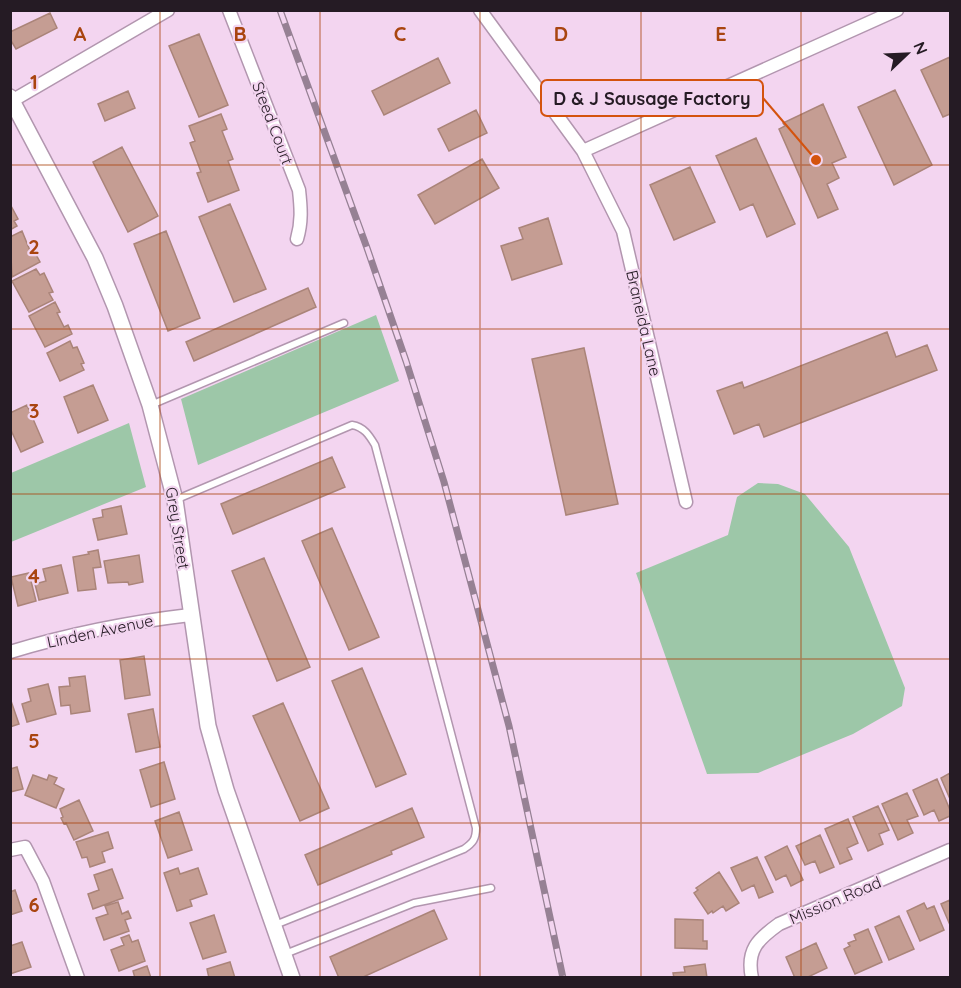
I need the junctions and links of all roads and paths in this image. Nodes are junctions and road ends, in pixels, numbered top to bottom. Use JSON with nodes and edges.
{"nodes":[{"id":1,"x":168,"y":10,"type":"edge"},
{"id":2,"x":229,"y":10,"type":"edge"},
{"id":3,"x":480,"y":10,"type":"edge"},
{"id":4,"x":897,"y":10,"type":"edge"},
{"id":5,"x":11,"y":100,"type":"edge"},
{"id":6,"x":582,"y":150,"type":"junction"},
{"id":7,"x":297,"y":239,"type":"dead end"},
{"id":8,"x":344,"y":323,"type":"dead end"},
{"id":9,"x":150,"y":405,"type":"junction"},
{"id":10,"x":175,"y":500,"type":"junction"},
{"id":11,"x":686,"y":502,"type":"dead end"},
{"id":12,"x":190,"y":615,"type":"junction"},
{"id":13,"x":10,"y":652,"type":"edge"},
{"id":14,"x":10,"y":850,"type":"edge"},
{"id":15,"x":951,"y":850,"type":"edge"},
{"id":16,"x":491,"y":888,"type":"dead end"},
{"id":17,"x":274,"y":926,"type":"junction"},
{"id":18,"x":284,"y":955,"type":"junction"},
{"id":19,"x":78,"y":978,"type":"edge"},
{"id":20,"x":292,"y":978,"type":"edge"},
{"id":21,"x":752,"y":978,"type":"edge"}],
"edges":[{"from":1,"to":5,"type":"street"},
{"from":2,"to":7,"type":"street","name":"Steed Court"},
{"from":3,"to":6,"type":"street","name":"Braneida Lane"},
{"from":4,"to":6,"type":"street"},
{"from":5,"to":9,"type":"street","name":"Grey Street"},
{"from":6,"to":11,"type":"street","name":"Braneida Lane"},
{"from":8,"to":9,"type":"lane"},
{"from":9,"to":10,"type":"street","name":"Grey Street"},
{"from":10,"to":12,"type":"street","name":"Grey Street"},
{"from":10,"to":17,"type":"lane"},
{"from":12,"to":13,"type":"street","name":"Linden Avenue"},
{"from":12,"to":17,"type":"street","name":"Grey Street"},
{"from":14,"to":19,"type":"street"},
{"from":15,"to":21,"type":"street","name":"Mission Road"},
{"from":16,"to":18,"type":"lane"},
{"from":17,"to":18,"type":"street","name":"Grey Street"},
{"from":18,"to":20,"type":"street","name":"Grey Street"}]}
